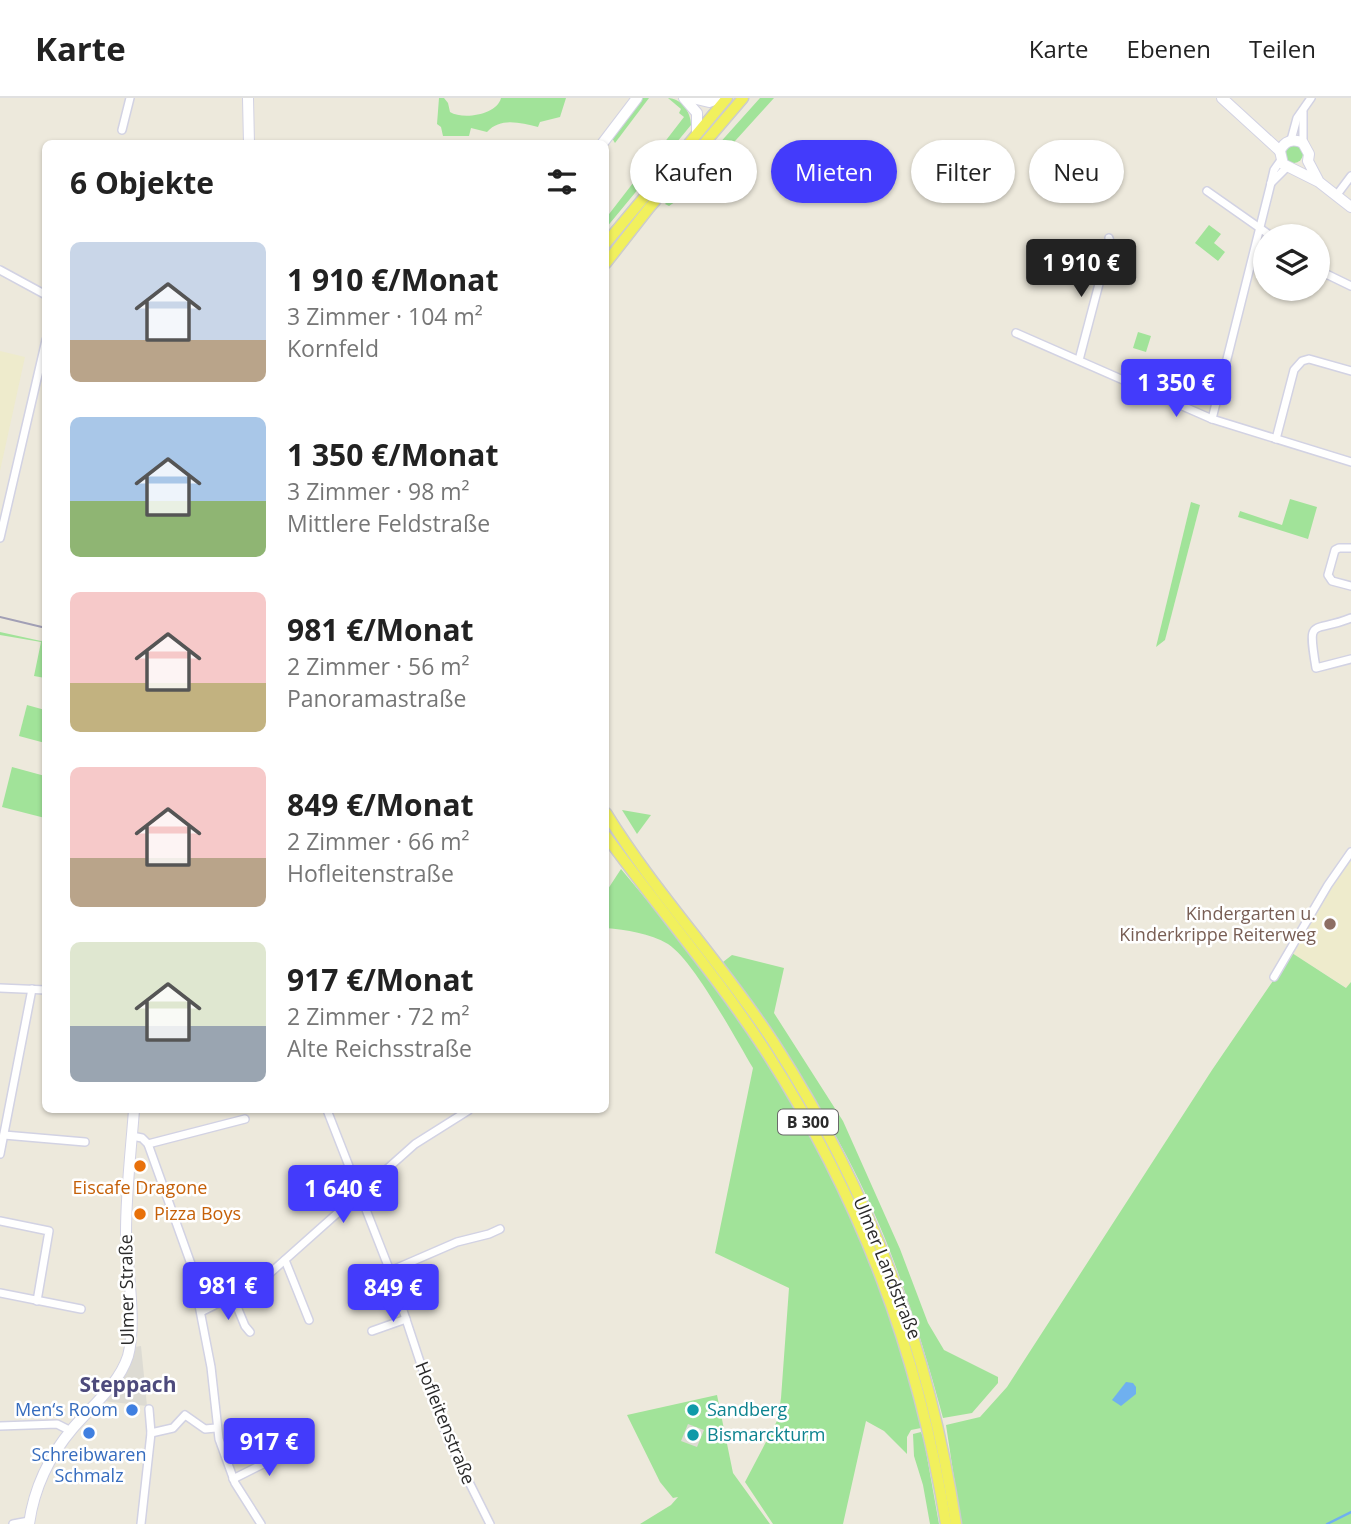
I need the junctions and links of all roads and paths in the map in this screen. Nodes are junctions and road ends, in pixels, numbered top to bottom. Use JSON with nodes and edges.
{"nodes":[{"id":1,"x":130,"y":98,"type":"edge"},
{"id":2,"x":248,"y":98,"type":"edge"},
{"id":3,"x":638,"y":98,"type":"edge"},
{"id":4,"x":684,"y":98,"type":"edge"},
{"id":5,"x":692,"y":98,"type":"edge"},
{"id":6,"x":720,"y":98,"type":"edge"},
{"id":7,"x":727,"y":98,"type":"edge"},
{"id":8,"x":743,"y":98,"type":"edge"},
{"id":9,"x":1222,"y":98,"type":"edge"},
{"id":10,"x":1311,"y":98,"type":"edge"},
{"id":11,"x":1304,"y":107,"type":"junction"},
{"id":12,"x":122,"y":130,"type":"dead end"},
{"id":13,"x":697,"y":133,"type":"junction"},
{"id":14,"x":249,"y":140,"type":"edge"},
{"id":15,"x":605,"y":140,"type":"edge"},
{"id":16,"x":1303,"y":142,"type":"junction"},
{"id":17,"x":1287,"y":155,"type":"junction"},
{"id":18,"x":1308,"y":161,"type":"junction"},
{"id":19,"x":1351,"y":176,"type":"edge"},
{"id":20,"x":1319,"y":182,"type":"junction"},
{"id":21,"x":1207,"y":191,"type":"dead end"},
{"id":22,"x":1336,"y":196,"type":"junction"},
{"id":23,"x":1351,"y":207,"type":"edge"},
{"id":24,"x":1254,"y":224,"type":"edge"},
{"id":25,"x":1261,"y":224,"type":"edge"},
{"id":26,"x":1109,"y":238,"type":"dead end"},
{"id":27,"x":609,"y":239,"type":"edge"},
{"id":28,"x":1253,"y":256,"type":"edge"},
{"id":29,"x":609,"y":259,"type":"edge"},
{"id":30,"x":0,"y":270,"type":"edge"},
{"id":31,"x":1330,"y":276,"type":"edge"},
{"id":32,"x":1351,"y":286,"type":"edge"},
{"id":33,"x":42,"y":293,"type":"edge"},
{"id":34,"x":1016,"y":333,"type":"dead end"},
{"id":35,"x":42,"y":357,"type":"edge"},
{"id":36,"x":1079,"y":360,"type":"junction"},
{"id":37,"x":1351,"y":371,"type":"edge"},
{"id":38,"x":1212,"y":419,"type":"junction"},
{"id":39,"x":1276,"y":439,"type":"junction"},
{"id":40,"x":1351,"y":462,"type":"edge"},
{"id":41,"x":0,"y":538,"type":"edge"},
{"id":42,"x":1351,"y":548,"type":"edge"},
{"id":43,"x":1351,"y":586,"type":"edge"},
{"id":44,"x":1351,"y":618,"type":"edge"},
{"id":45,"x":1351,"y":659,"type":"edge"},
{"id":46,"x":609,"y":817,"type":"edge"},
{"id":47,"x":609,"y":840,"type":"edge"},
{"id":48,"x":1351,"y":852,"type":"edge"},
{"id":49,"x":1274,"y":977,"type":"dead end"},
{"id":50,"x":0,"y":988,"type":"edge"},
{"id":51,"x":32,"y":989,"type":"junction"},
{"id":52,"x":42,"y":990,"type":"edge"},
{"id":53,"x":134,"y":1113,"type":"edge"},
{"id":54,"x":328,"y":1113,"type":"edge"},
{"id":55,"x":463,"y":1113,"type":"edge"},
{"id":56,"x":246,"y":1119,"type":"dead end"},
{"id":57,"x":4,"y":1135,"type":"junction"},
{"id":58,"x":132,"y":1136,"type":"junction"},
{"id":59,"x":85,"y":1142,"type":"dead end"},
{"id":60,"x":148,"y":1144,"type":"junction"},
{"id":61,"x":0,"y":1154,"type":"edge"},
{"id":62,"x":358,"y":1194,"type":"junction"},
{"id":63,"x":0,"y":1221,"type":"edge"},
{"id":64,"x":500,"y":1229,"type":"dead end"},
{"id":65,"x":285,"y":1260,"type":"junction"},
{"id":66,"x":390,"y":1271,"type":"junction"},
{"id":67,"x":0,"y":1293,"type":"edge"},
{"id":68,"x":233,"y":1297,"type":"junction"},
{"id":69,"x":37,"y":1301,"type":"junction"},
{"id":70,"x":81,"y":1309,"type":"dead end"},
{"id":71,"x":201,"y":1312,"type":"junction"},
{"id":72,"x":406,"y":1319,"type":"junction"},
{"id":73,"x":309,"y":1320,"type":"dead end"},
{"id":74,"x":372,"y":1331,"type":"dead end"},
{"id":75,"x":250,"y":1332,"type":"dead end"},
{"id":76,"x":149,"y":1409,"type":"dead end"},
{"id":77,"x":930,"y":1413,"type":"junction"},
{"id":78,"x":0,"y":1426,"type":"edge"},
{"id":79,"x":216,"y":1428,"type":"junction"},
{"id":80,"x":71,"y":1431,"type":"junction"},
{"id":81,"x":150,"y":1433,"type":"junction"},
{"id":82,"x":936,"y":1438,"type":"junction"},
{"id":83,"x":299,"y":1450,"type":"dead end"},
{"id":84,"x":233,"y":1479,"type":"junction"},
{"id":85,"x":29,"y":1523,"type":"edge"},
{"id":86,"x":13,"y":1524,"type":"edge"},
{"id":87,"x":141,"y":1524,"type":"edge"},
{"id":88,"x":261,"y":1524,"type":"edge"},
{"id":89,"x":490,"y":1524,"type":"edge"},
{"id":90,"x":946,"y":1524,"type":"edge"},
{"id":91,"x":956,"y":1524,"type":"edge"}],
"edges":[{"from":1,"to":12,"type":"street"},
{"from":2,"to":14,"type":"street"},
{"from":3,"to":15,"type":"street"},
{"from":4,"to":13,"type":"street"},
{"from":5,"to":6,"type":"street"},
{"from":7,"to":13,"type":"main road"},
{"from":8,"to":29,"type":"main road"},
{"from":9,"to":17,"type":"street"},
{"from":10,"to":11,"type":"street"},
{"from":11,"to":16,"type":"street"},
{"from":11,"to":17,"type":"street"},
{"from":13,"to":27,"type":"main road"},
{"from":16,"to":17,"type":"street"},
{"from":16,"to":18,"type":"street"},
{"from":17,"to":18,"type":"street"},
{"from":17,"to":20,"type":"street"},
{"from":17,"to":25,"type":"street"},
{"from":18,"to":20,"type":"street"},
{"from":19,"to":22,"type":"street"},
{"from":20,"to":22,"type":"street"},
{"from":21,"to":24,"type":"street"},
{"from":22,"to":23,"type":"street"},
{"from":26,"to":36,"type":"street"},
{"from":28,"to":38,"type":"street"},
{"from":30,"to":33,"type":"street"},
{"from":31,"to":32,"type":"street"},
{"from":34,"to":36,"type":"street"},
{"from":35,"to":41,"type":"street"},
{"from":36,"to":38,"type":"street"},
{"from":37,"to":39,"type":"street"},
{"from":38,"to":39,"type":"street"},
{"from":39,"to":40,"type":"street"},
{"from":42,"to":43,"type":"street"},
{"from":44,"to":45,"type":"street"},
{"from":46,"to":77,"type":"main road","name":"Ulmer Landstraße","number":"B 300"},
{"from":47,"to":77,"type":"main road","number":"B 300"},
{"from":48,"to":49,"type":"street"},
{"from":50,"to":51,"type":"street"},
{"from":51,"to":52,"type":"street"},
{"from":51,"to":57,"type":"street"},
{"from":53,"to":58,"type":"street","name":"Ulmer Straße"},
{"from":54,"to":62,"type":"street","name":"Hofleitenstraße"},
{"from":55,"to":62,"type":"street"},
{"from":56,"to":60,"type":"street"},
{"from":57,"to":59,"type":"street"},
{"from":57,"to":61,"type":"street"},
{"from":58,"to":60,"type":"street"},
{"from":58,"to":80,"type":"street","name":"Ulmer Straße"},
{"from":60,"to":71,"type":"street"},
{"from":62,"to":65,"type":"street"},
{"from":62,"to":66,"type":"street","name":"Hofleitenstraße"},
{"from":63,"to":69,"type":"street"},
{"from":64,"to":66,"type":"street"},
{"from":65,"to":68,"type":"street"},
{"from":65,"to":73,"type":"street"},
{"from":66,"to":72,"type":"street","name":"Hofleitenstraße"},
{"from":67,"to":69,"type":"street"},
{"from":68,"to":71,"type":"street"},
{"from":68,"to":75,"type":"street"},
{"from":69,"to":70,"type":"street"},
{"from":71,"to":79,"type":"street"},
{"from":72,"to":74,"type":"street"},
{"from":72,"to":89,"type":"street","name":"Hofleitenstraße"},
{"from":76,"to":81,"type":"street"},
{"from":77,"to":82,"type":"main road","number":"B 300"},
{"from":78,"to":80,"type":"street"},
{"from":79,"to":81,"type":"street"},
{"from":79,"to":84,"type":"street"},
{"from":80,"to":85,"type":"street","name":"Ulmer Straße"},
{"from":81,"to":87,"type":"street"},
{"from":82,"to":90,"type":"main road","number":"B 300"},
{"from":82,"to":91,"type":"main road","number":"B 300"},
{"from":83,"to":84,"type":"street"},
{"from":84,"to":88,"type":"street"},
{"from":85,"to":86,"type":"street"}]}
